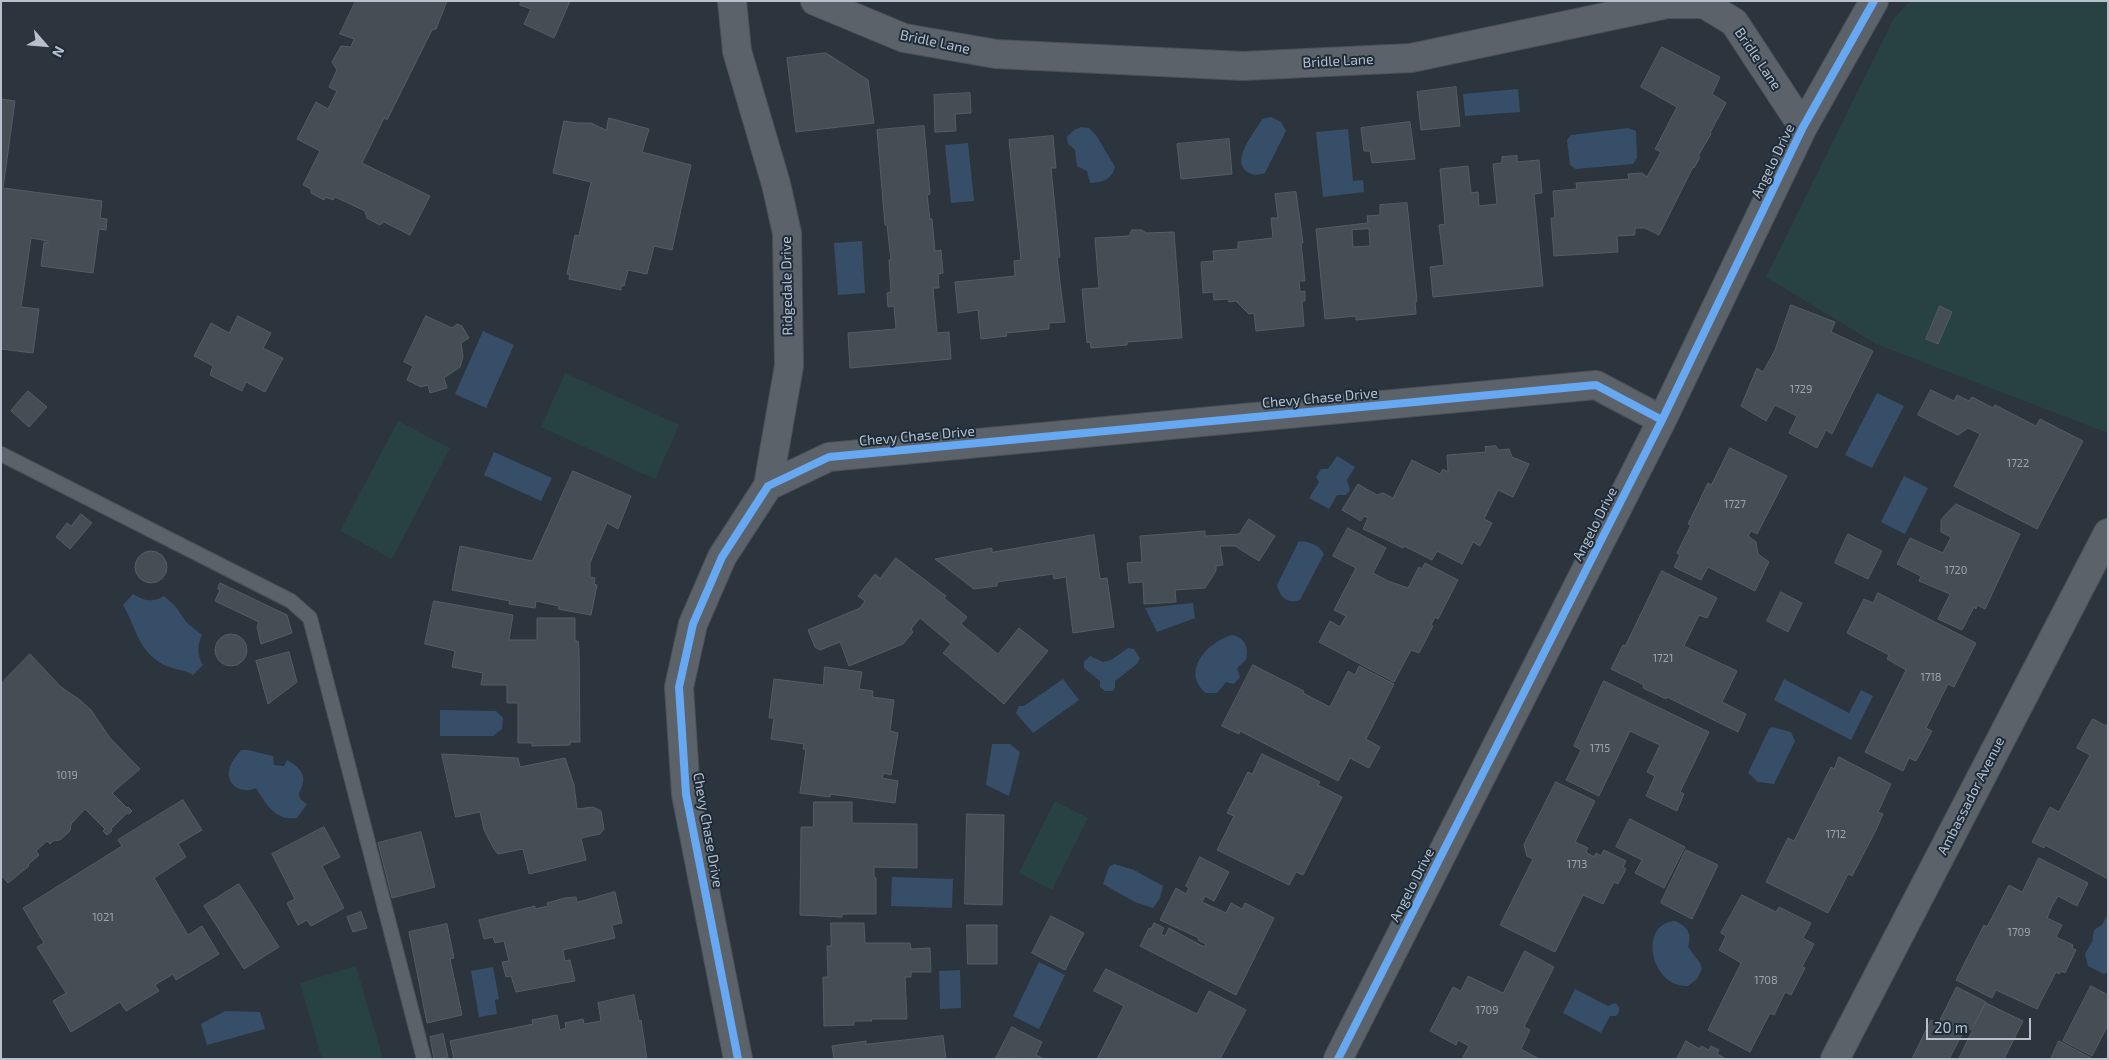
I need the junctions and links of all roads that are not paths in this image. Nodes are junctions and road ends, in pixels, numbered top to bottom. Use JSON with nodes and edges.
{"nodes":[{"id":1,"x":732,"y":1,"type":"edge"},
{"id":2,"x":815,"y":1,"type":"edge"},
{"id":3,"x":1874,"y":1,"type":"edge"},
{"id":4,"x":1803,"y":127,"type":"junction"},
{"id":5,"x":1662,"y":420,"type":"junction"},
{"id":6,"x":1,"y":454,"type":"edge"},
{"id":7,"x":768,"y":486,"type":"junction"},
{"id":8,"x":2108,"y":533,"type":"edge"},
{"id":9,"x":424,"y":1059,"type":"edge"},
{"id":10,"x":738,"y":1059,"type":"edge"},
{"id":11,"x":1338,"y":1059,"type":"edge"},
{"id":12,"x":1835,"y":1059,"type":"edge"}],
"edges":[{"from":1,"to":7,"type":"street","name":"Ridgedale Drive"},
{"from":2,"to":4,"type":"street","name":"Bridle Lane"},
{"from":3,"to":4,"type":"street","name":"Angelo Drive"},
{"from":4,"to":5,"type":"street","name":"Angelo Drive"},
{"from":5,"to":7,"type":"street","name":"Chevy Chase Drive"},
{"from":5,"to":11,"type":"street","name":"Angelo Drive"},
{"from":6,"to":9,"type":"lane"},
{"from":7,"to":10,"type":"street","name":"Chevy Chase Drive"},
{"from":8,"to":12,"type":"street","name":"Ambassador Avenue"}]}
